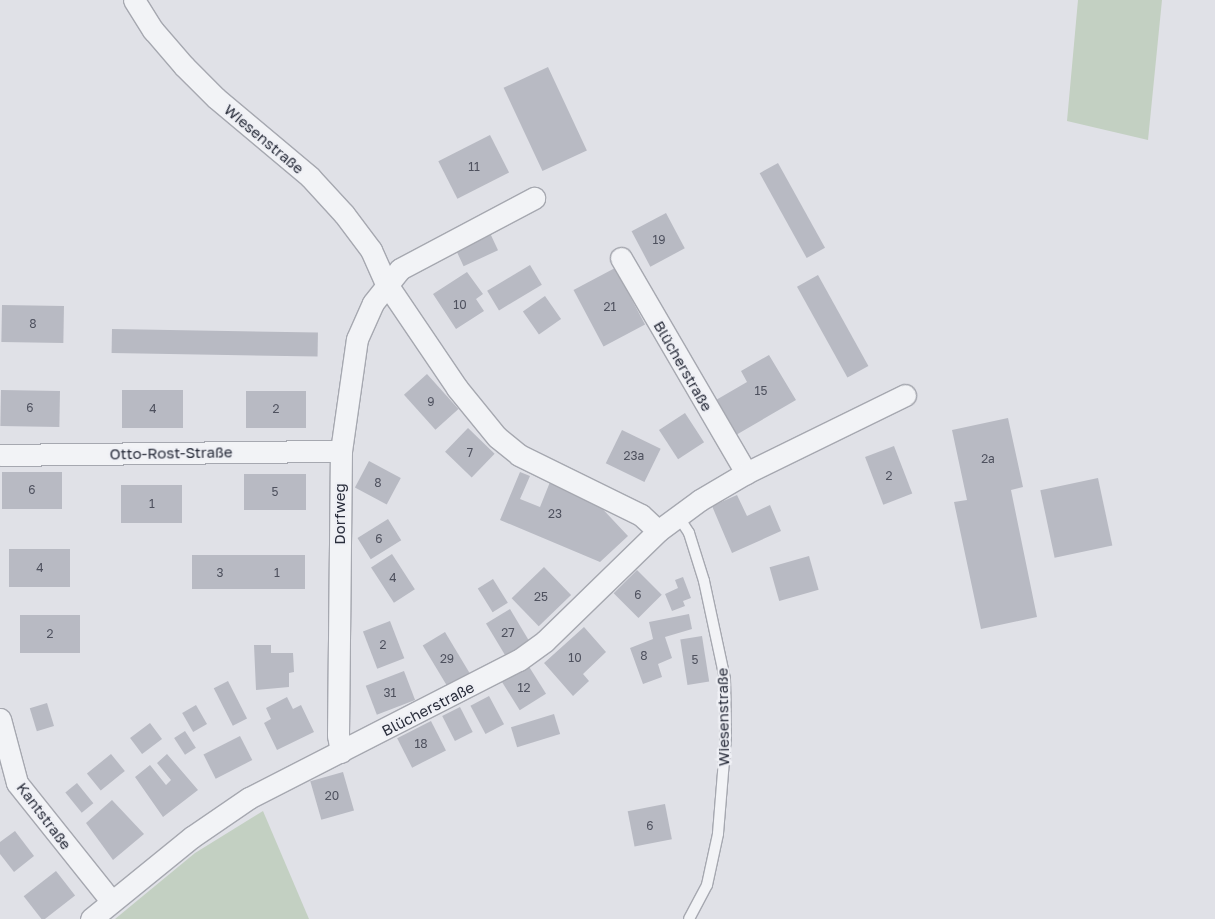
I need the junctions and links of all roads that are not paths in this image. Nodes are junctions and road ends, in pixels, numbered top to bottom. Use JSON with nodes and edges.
{"nodes":[{"id":1,"x":134,"y":0,"type":"edge"},
{"id":2,"x":534,"y":198,"type":"dead end"},
{"id":3,"x":621,"y":258,"type":"dead end"},
{"id":4,"x":386,"y":284,"type":"junction"},
{"id":5,"x":905,"y":395,"type":"dead end"},
{"id":6,"x":341,"y":452,"type":"junction"},
{"id":7,"x":0,"y":455,"type":"edge"},
{"id":8,"x":746,"y":473,"type":"junction"},
{"id":9,"x":678,"y":516,"type":"junction"},
{"id":10,"x":658,"y":531,"type":"junction"},
{"id":11,"x":0,"y":719,"type":"edge"},
{"id":12,"x":341,"y":752,"type":"junction"},
{"id":13,"x":112,"y":902,"type":"junction"},
{"id":14,"x":91,"y":919,"type":"edge"},
{"id":15,"x":689,"y":919,"type":"edge"}],
"edges":[{"from":1,"to":4,"type":"street","name":"Wiesenstraße"},
{"from":2,"to":4,"type":"street"},
{"from":3,"to":8,"type":"street","name":"Blücherstraße"},
{"from":4,"to":6,"type":"street","name":"Dorfweg"},
{"from":4,"to":10,"type":"street","name":"Wiesenstraße"},
{"from":5,"to":8,"type":"street","name":"Blücherstraße"},
{"from":6,"to":7,"type":"street","name":"Otto-Rost-Straße"},
{"from":6,"to":12,"type":"street","name":"Dorfweg"},
{"from":8,"to":9,"type":"street","name":"Blücherstraße"},
{"from":9,"to":10,"type":"street","name":"Blücherstraße"},
{"from":9,"to":15,"type":"lane","name":"Wiesenstraße"},
{"from":10,"to":12,"type":"street","name":"Blücherstraße"},
{"from":11,"to":13,"type":"street","name":"Kantstraße"},
{"from":12,"to":13,"type":"street","name":"Blücherstraße"},
{"from":13,"to":14,"type":"street","name":"Blücherstraße"}]}
